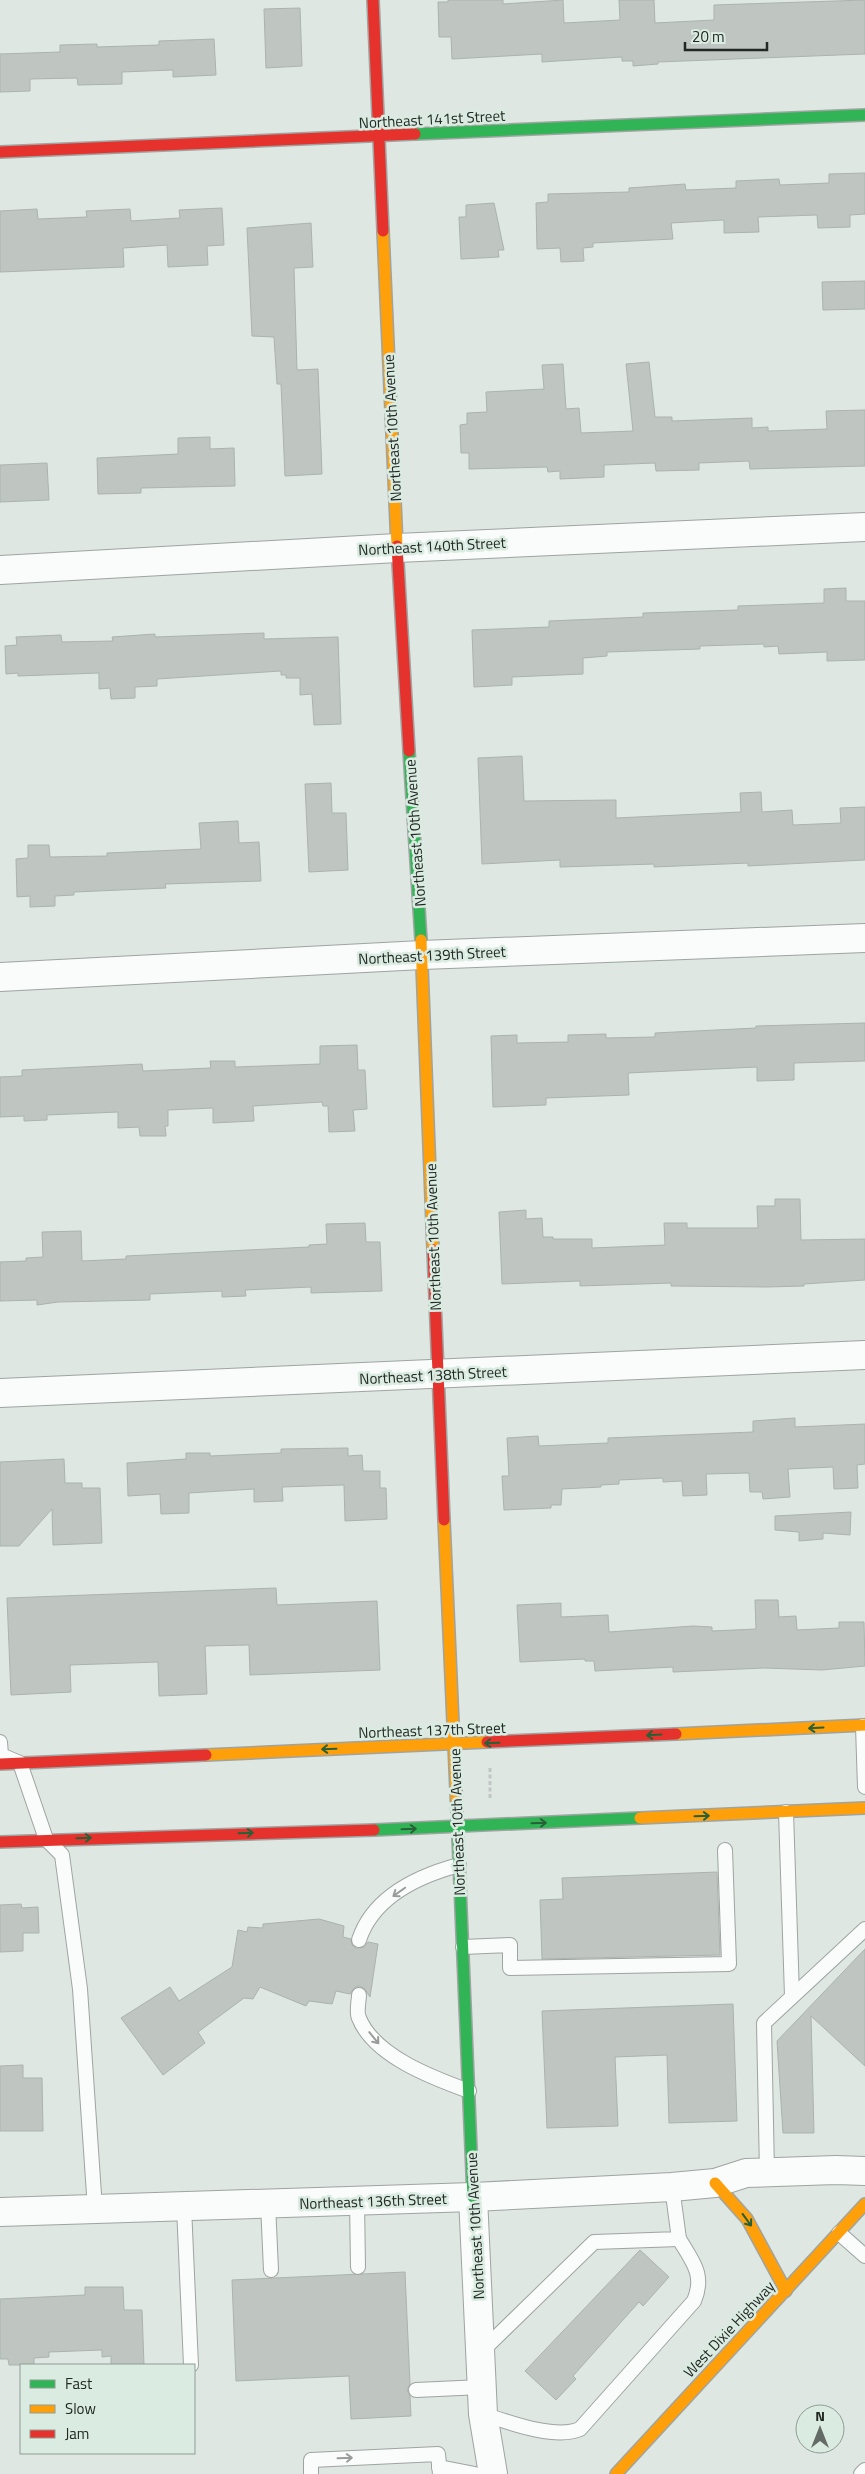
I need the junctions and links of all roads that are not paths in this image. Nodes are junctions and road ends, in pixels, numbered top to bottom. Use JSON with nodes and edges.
{"nodes":[{"id":1,"x":373,"y":0,"type":"edge"},
{"id":2,"x":865,"y":115,"type":"edge"},
{"id":3,"x":379,"y":136,"type":"junction"},
{"id":4,"x":0,"y":152,"type":"edge"},
{"id":5,"x":865,"y":527,"type":"edge"},
{"id":6,"x":397,"y":548,"type":"junction"},
{"id":7,"x":0,"y":570,"type":"edge"},
{"id":8,"x":865,"y":938,"type":"edge"},
{"id":9,"x":422,"y":955,"type":"junction"},
{"id":10,"x":0,"y":977,"type":"edge"},
{"id":11,"x":865,"y":1354,"type":"edge"},
{"id":12,"x":438,"y":1375,"type":"junction"},
{"id":13,"x":0,"y":1394,"type":"edge"},
{"id":14,"x":864,"y":1726,"type":"edge"},
{"id":15,"x":0,"y":1742,"type":"edge"},
{"id":16,"x":454,"y":1743,"type":"junction"},
{"id":17,"x":20,"y":1763,"type":"junction"},
{"id":18,"x":0,"y":1764,"type":"edge"},
{"id":19,"x":865,"y":1786,"type":"edge"},
{"id":20,"x":865,"y":1808,"type":"edge"},
{"id":21,"x":786,"y":1812,"type":"junction"},
{"id":22,"x":458,"y":1827,"type":"junction"},
{"id":23,"x":46,"y":1839,"type":"junction"},
{"id":24,"x":0,"y":1842,"type":"edge"},
{"id":25,"x":725,"y":1850,"type":"dead end"},
{"id":26,"x":459,"y":1866,"type":"junction"},
{"id":27,"x":865,"y":1929,"type":"edge"},
{"id":28,"x":359,"y":1940,"type":"dead end"},
{"id":29,"x":463,"y":1947,"type":"junction"},
{"id":30,"x":359,"y":1995,"type":"dead end"},
{"id":31,"x":792,"y":1996,"type":"junction"},
{"id":32,"x":469,"y":2091,"type":"junction"},
{"id":33,"x":865,"y":2171,"type":"edge"},
{"id":34,"x":767,"y":2172,"type":"junction"},
{"id":35,"x":715,"y":2182,"type":"junction"},
{"id":36,"x":672,"y":2187,"type":"junction"},
{"id":37,"x":473,"y":2198,"type":"junction"},
{"id":38,"x":358,"y":2201,"type":"junction"},
{"id":39,"x":268,"y":2204,"type":"junction"},
{"id":40,"x":865,"y":2204,"type":"edge"},
{"id":41,"x":184,"y":2207,"type":"junction"},
{"id":42,"x":94,"y":2209,"type":"junction"},
{"id":43,"x":0,"y":2212,"type":"edge"},
{"id":44,"x":839,"y":2233,"type":"junction"},
{"id":45,"x":679,"y":2239,"type":"junction"},
{"id":46,"x":865,"y":2256,"type":"edge"},
{"id":47,"x":358,"y":2268,"type":"dead end"},
{"id":48,"x":271,"y":2270,"type":"dead end"},
{"id":49,"x":786,"y":2291,"type":"junction"},
{"id":50,"x":480,"y":2353,"type":"junction"},
{"id":51,"x":190,"y":2364,"type":"edge"},
{"id":52,"x":482,"y":2387,"type":"junction"},
{"id":53,"x":416,"y":2390,"type":"dead end"},
{"id":54,"x":483,"y":2414,"type":"junction"},
{"id":55,"x":439,"y":2465,"type":"edge"},
{"id":56,"x":865,"y":2470,"type":"edge"},
{"id":57,"x":311,"y":2474,"type":"edge"},
{"id":58,"x":476,"y":2474,"type":"edge"},
{"id":59,"x":493,"y":2474,"type":"edge"},
{"id":60,"x":617,"y":2474,"type":"edge"},
{"id":61,"x":861,"y":2474,"type":"edge"}],
"edges":[{"from":1,"to":3,"type":"street","name":"Northeast 10th Avenue"},
{"from":2,"to":3,"type":"street","name":"Northeast 141st Street"},
{"from":3,"to":4,"type":"street","name":"Northeast 141st Street"},
{"from":3,"to":6,"type":"street","name":"Northeast 10th Avenue"},
{"from":5,"to":6,"type":"street","name":"Northeast 140th Street"},
{"from":6,"to":7,"type":"street","name":"Northeast 140th Street"},
{"from":6,"to":9,"type":"street","name":"Northeast 10th Avenue"},
{"from":8,"to":9,"type":"street","name":"Northeast 139th Street"},
{"from":9,"to":10,"type":"street","name":"Northeast 139th Street"},
{"from":9,"to":12,"type":"street","name":"Northeast 10th Avenue"},
{"from":11,"to":12,"type":"street","name":"Northeast 138th Street"},
{"from":12,"to":13,"type":"street","name":"Northeast 138th Street"},
{"from":12,"to":16,"type":"street","name":"Northeast 10th Avenue"},
{"from":14,"to":16,"type":"street","name":"Northeast 137th Street","one_way":true},
{"from":14,"to":19,"type":"lane"},
{"from":15,"to":17,"type":"lane"},
{"from":16,"to":17,"type":"street","name":"Northeast 137th Street","one_way":true},
{"from":16,"to":22,"type":"street","name":"Northeast 10th Avenue"},
{"from":17,"to":18,"type":"street","name":"Northeast 137th Street"},
{"from":17,"to":23,"type":"lane"},
{"from":20,"to":21,"type":"street"},
{"from":22,"to":21,"type":"street","one_way":true},
{"from":21,"to":31,"type":"lane"},
{"from":23,"to":22,"type":"street","one_way":true},
{"from":22,"to":26,"type":"street","name":"Northeast 10th Avenue"},
{"from":23,"to":24,"type":"street"},
{"from":23,"to":42,"type":"lane"},
{"from":25,"to":29,"type":"lane"},
{"from":26,"to":28,"type":"lane","one_way":true},
{"from":26,"to":29,"type":"street","name":"Northeast 10th Avenue"},
{"from":27,"to":31,"type":"lane"},
{"from":29,"to":32,"type":"street","name":"Northeast 10th Avenue"},
{"from":30,"to":32,"type":"lane","one_way":true},
{"from":31,"to":34,"type":"lane"},
{"from":32,"to":37,"type":"street","name":"Northeast 10th Avenue"},
{"from":33,"to":34,"type":"street","name":"Northeast 136th Street"},
{"from":34,"to":35,"type":"street","name":"Northeast 136th Street"},
{"from":35,"to":36,"type":"street","name":"Northeast 136th Street"},
{"from":35,"to":49,"type":"street","one_way":true},
{"from":36,"to":37,"type":"street","name":"Northeast 136th Street"},
{"from":36,"to":45,"type":"lane"},
{"from":37,"to":38,"type":"street","name":"Northeast 136th Street"},
{"from":37,"to":50,"type":"street","name":"Northeast 10th Avenue"},
{"from":38,"to":39,"type":"street","name":"Northeast 136th Street"},
{"from":38,"to":47,"type":"lane"},
{"from":39,"to":41,"type":"street","name":"Northeast 136th Street"},
{"from":39,"to":48,"type":"lane"},
{"from":40,"to":44,"type":"street","name":"West Dixie Highway"},
{"from":41,"to":42,"type":"street","name":"Northeast 136th Street"},
{"from":41,"to":51,"type":"lane"},
{"from":42,"to":43,"type":"street","name":"Northeast 136th Street"},
{"from":44,"to":46,"type":"lane"},
{"from":44,"to":49,"type":"street","name":"West Dixie Highway"},
{"from":45,"to":50,"type":"lane"},
{"from":45,"to":54,"type":"lane"},
{"from":49,"to":60,"type":"street","name":"West Dixie Highway"},
{"from":50,"to":52,"type":"street","name":"Northeast 10th Avenue"},
{"from":52,"to":53,"type":"lane"},
{"from":52,"to":54,"type":"street","name":"Northeast 10th Avenue"},
{"from":54,"to":59,"type":"street","name":"Northeast 10th Avenue"},
{"from":57,"to":55,"type":"lane","one_way":true},
{"from":55,"to":58,"type":"lane"},
{"from":56,"to":61,"type":"lane"}]}
